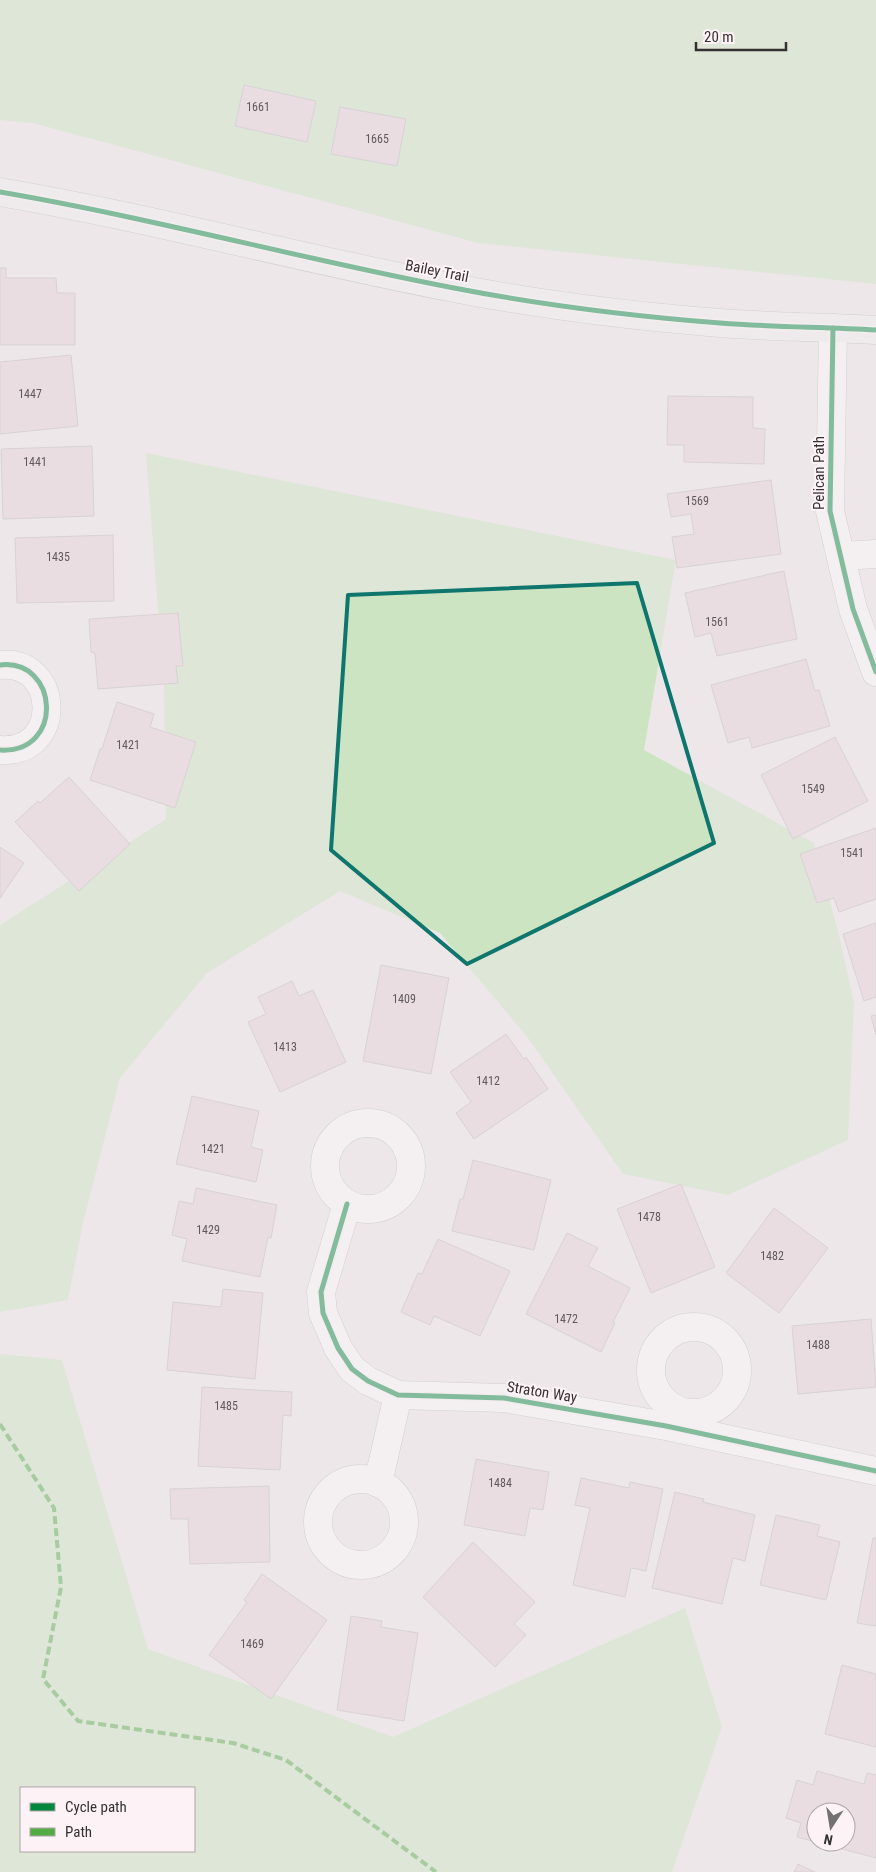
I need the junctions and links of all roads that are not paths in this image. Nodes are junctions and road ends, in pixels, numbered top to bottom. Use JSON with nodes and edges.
{"nodes":[{"id":1,"x":0,"y":192,"type":"edge"},
{"id":2,"x":833,"y":328,"type":"junction"},
{"id":3,"x":876,"y":330,"type":"edge"},
{"id":4,"x":876,"y":554,"type":"edge"},
{"id":5,"x":841,"y":556,"type":"junction"},
{"id":6,"x":0,"y":665,"type":"edge"},
{"id":7,"x":876,"y":672,"type":"edge"},
{"id":8,"x":0,"y":750,"type":"edge"},
{"id":9,"x":347,"y":1204,"type":"dead end"},
{"id":10,"x":398,"y":1395,"type":"junction"},
{"id":11,"x":876,"y":1471,"type":"edge"},
{"id":12,"x":378,"y":1483,"type":"dead end"}],
"edges":[{"from":1,"to":2,"type":"street","name":"Bailey Trail"},
{"from":2,"to":3,"type":"street","name":"Bailey Trail"},
{"from":2,"to":5,"type":"street","name":"Pelican Path"},
{"from":4,"to":5,"type":"street"},
{"from":5,"to":7,"type":"street","name":"Pelican Path"},
{"from":6,"to":8,"type":"street"},
{"from":9,"to":10,"type":"street","name":"Straton Way"},
{"from":10,"to":11,"type":"street","name":"Straton Way"},
{"from":10,"to":12,"type":"street"}]}
